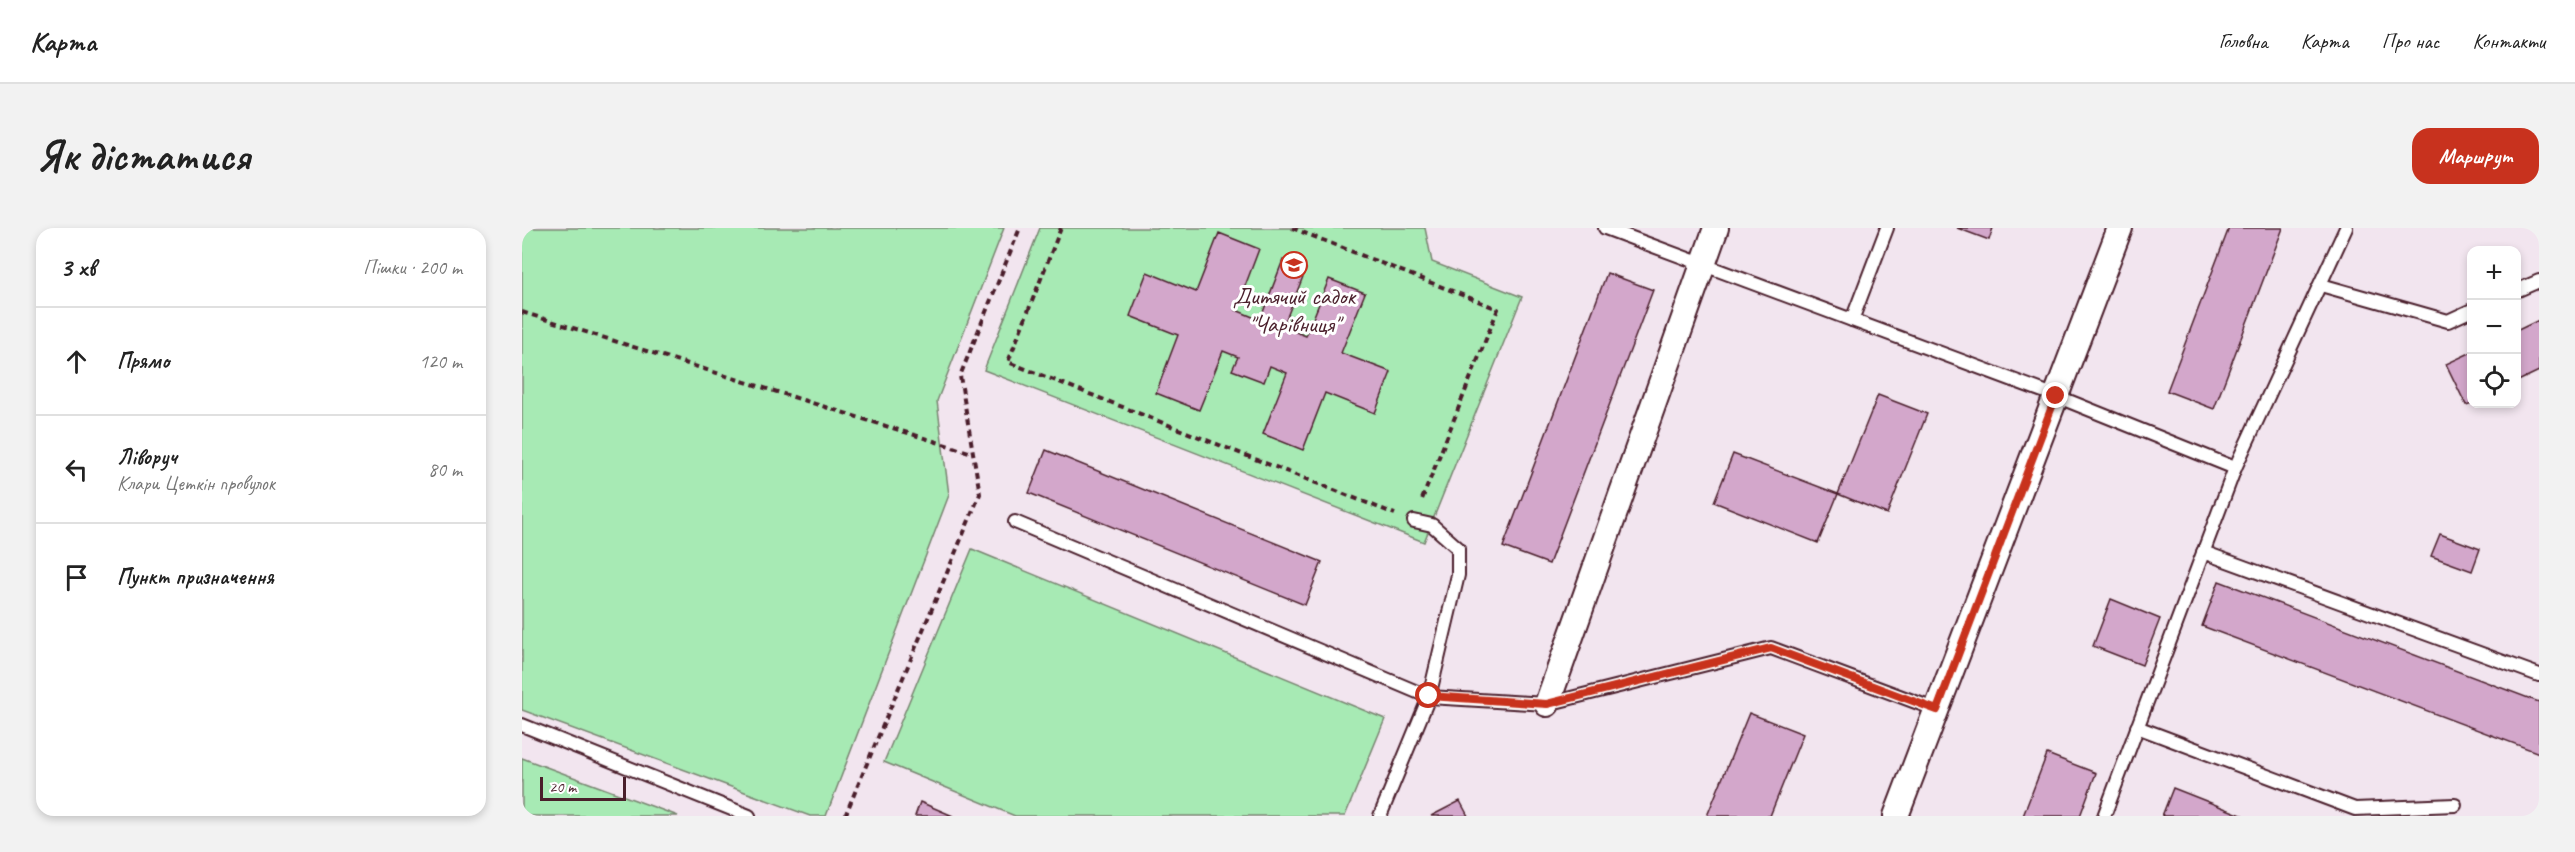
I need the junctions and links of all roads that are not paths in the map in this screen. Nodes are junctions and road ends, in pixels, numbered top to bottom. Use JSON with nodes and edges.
{"nodes":[{"id":1,"x":1605,"y":228,"type":"edge"},
{"id":2,"x":1716,"y":228,"type":"edge"},
{"id":3,"x":1887,"y":228,"type":"edge"},
{"id":4,"x":2120,"y":228,"type":"edge"},
{"id":5,"x":2346,"y":228,"type":"edge"},
{"id":6,"x":1702,"y":264,"type":"junction"},
{"id":7,"x":2539,"y":281,"type":"edge"},
{"id":8,"x":2321,"y":285,"type":"junction"},
{"id":9,"x":2521,"y":289,"type":"edge"},
{"id":10,"x":2467,"y":312,"type":"edge"},
{"id":11,"x":1852,"y":320,"type":"junction"},
{"id":12,"x":2056,"y":396,"type":"junction"},
{"id":13,"x":2235,"y":468,"type":"junction"},
{"id":14,"x":1414,"y":521,"type":"road end"},
{"id":15,"x":1015,"y":522,"type":"dead end"},
{"id":16,"x":2203,"y":552,"type":"junction"},
{"id":17,"x":2539,"y":675,"type":"edge"},
{"id":18,"x":1429,"y":696,"type":"junction"},
{"id":19,"x":1547,"y":704,"type":"junction"},
{"id":20,"x":1937,"y":710,"type":"junction"},
{"id":21,"x":522,"y":724,"type":"edge"},
{"id":22,"x":2137,"y":727,"type":"junction"},
{"id":23,"x":2455,"y":805,"type":"dead end"},
{"id":24,"x":749,"y":816,"type":"edge"},
{"id":25,"x":1380,"y":816,"type":"edge"},
{"id":26,"x":1896,"y":816,"type":"edge"},
{"id":27,"x":2104,"y":816,"type":"edge"}],
"edges":[{"from":1,"to":6,"type":"lane"},
{"from":2,"to":6,"type":"street"},
{"from":3,"to":11,"type":"lane"},
{"from":4,"to":12,"type":"street"},
{"from":5,"to":8,"type":"lane"},
{"from":6,"to":11,"type":"lane"},
{"from":6,"to":19,"type":"street"},
{"from":7,"to":9,"type":"lane"},
{"from":8,"to":10,"type":"lane"},
{"from":8,"to":13,"type":"lane"},
{"from":11,"to":12,"type":"lane"},
{"from":12,"to":13,"type":"lane"},
{"from":12,"to":20,"type":"street"},
{"from":13,"to":16,"type":"lane"},
{"from":14,"to":18,"type":"lane"},
{"from":15,"to":18,"type":"lane"},
{"from":16,"to":17,"type":"lane"},
{"from":16,"to":22,"type":"lane"},
{"from":18,"to":19,"type":"lane"},
{"from":18,"to":25,"type":"lane"},
{"from":19,"to":20,"type":"lane"},
{"from":20,"to":26,"type":"street"},
{"from":21,"to":24,"type":"lane"},
{"from":22,"to":23,"type":"lane"},
{"from":22,"to":27,"type":"lane"}]}
